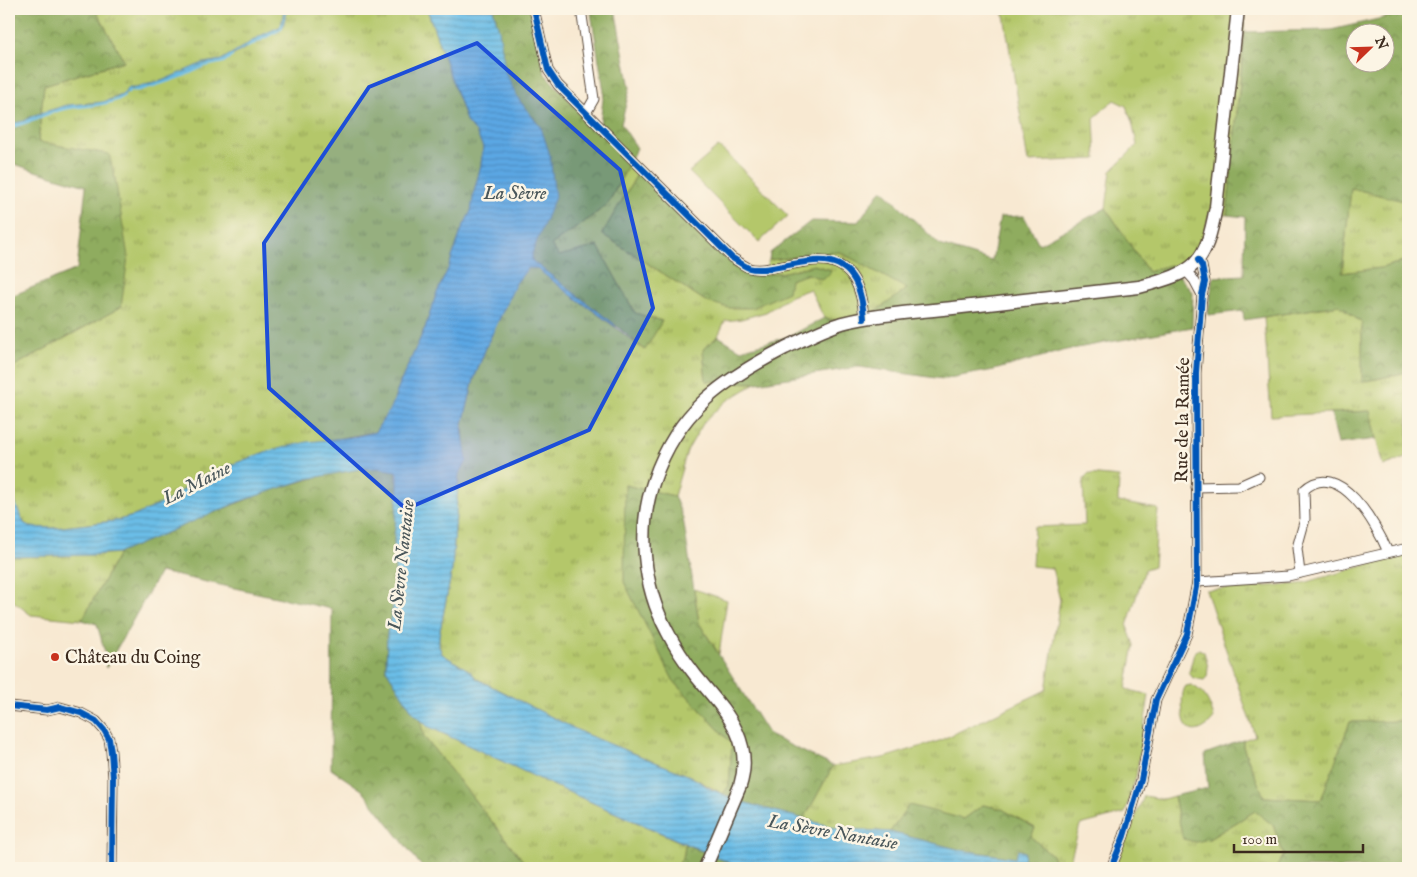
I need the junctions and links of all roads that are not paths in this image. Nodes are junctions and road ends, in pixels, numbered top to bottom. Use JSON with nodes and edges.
{"nodes":[{"id":1,"x":534,"y":9,"type":"edge"},
{"id":2,"x":581,"y":9,"type":"edge"},
{"id":3,"x":1238,"y":9,"type":"edge"},
{"id":4,"x":586,"y":113,"type":"junction"},
{"id":5,"x":1198,"y":260,"type":"junction"},
{"id":6,"x":1186,"y":271,"type":"junction"},
{"id":7,"x":1202,"y":295,"type":"junction"},
{"id":8,"x":864,"y":318,"type":"junction"},
{"id":9,"x":1259,"y":478,"type":"dead end"},
{"id":10,"x":1196,"y":487,"type":"junction"},
{"id":11,"x":1408,"y":548,"type":"edge"},
{"id":12,"x":1388,"y":552,"type":"junction"},
{"id":13,"x":1300,"y":573,"type":"junction"},
{"id":14,"x":1197,"y":582,"type":"junction"},
{"id":15,"x":9,"y":706,"type":"edge"},
{"id":16,"x":706,"y":867,"type":"edge"},
{"id":17,"x":112,"y":868,"type":"edge"},
{"id":18,"x":1110,"y":868,"type":"edge"}],
"edges":[{"from":1,"to":4,"type":"street"},
{"from":2,"to":4,"type":"street"},
{"from":3,"to":5,"type":"main road"},
{"from":4,"to":8,"type":"street"},
{"from":5,"to":6,"type":"main road"},
{"from":5,"to":7,"type":"street","name":"Rue de la Ramée"},
{"from":6,"to":7,"type":"street"},
{"from":6,"to":8,"type":"main road"},
{"from":7,"to":10,"type":"street","name":"Rue de la Ramée"},
{"from":8,"to":16,"type":"main road"},
{"from":9,"to":10,"type":"street"},
{"from":10,"to":14,"type":"street","name":"Rue de la Ramée"},
{"from":11,"to":12,"type":"street"},
{"from":12,"to":13,"type":"street"},
{"from":12,"to":13,"type":"street"},
{"from":13,"to":14,"type":"street"},
{"from":14,"to":18,"type":"street","name":"Rue de la Ramée"},
{"from":15,"to":17,"type":"street"}]}
